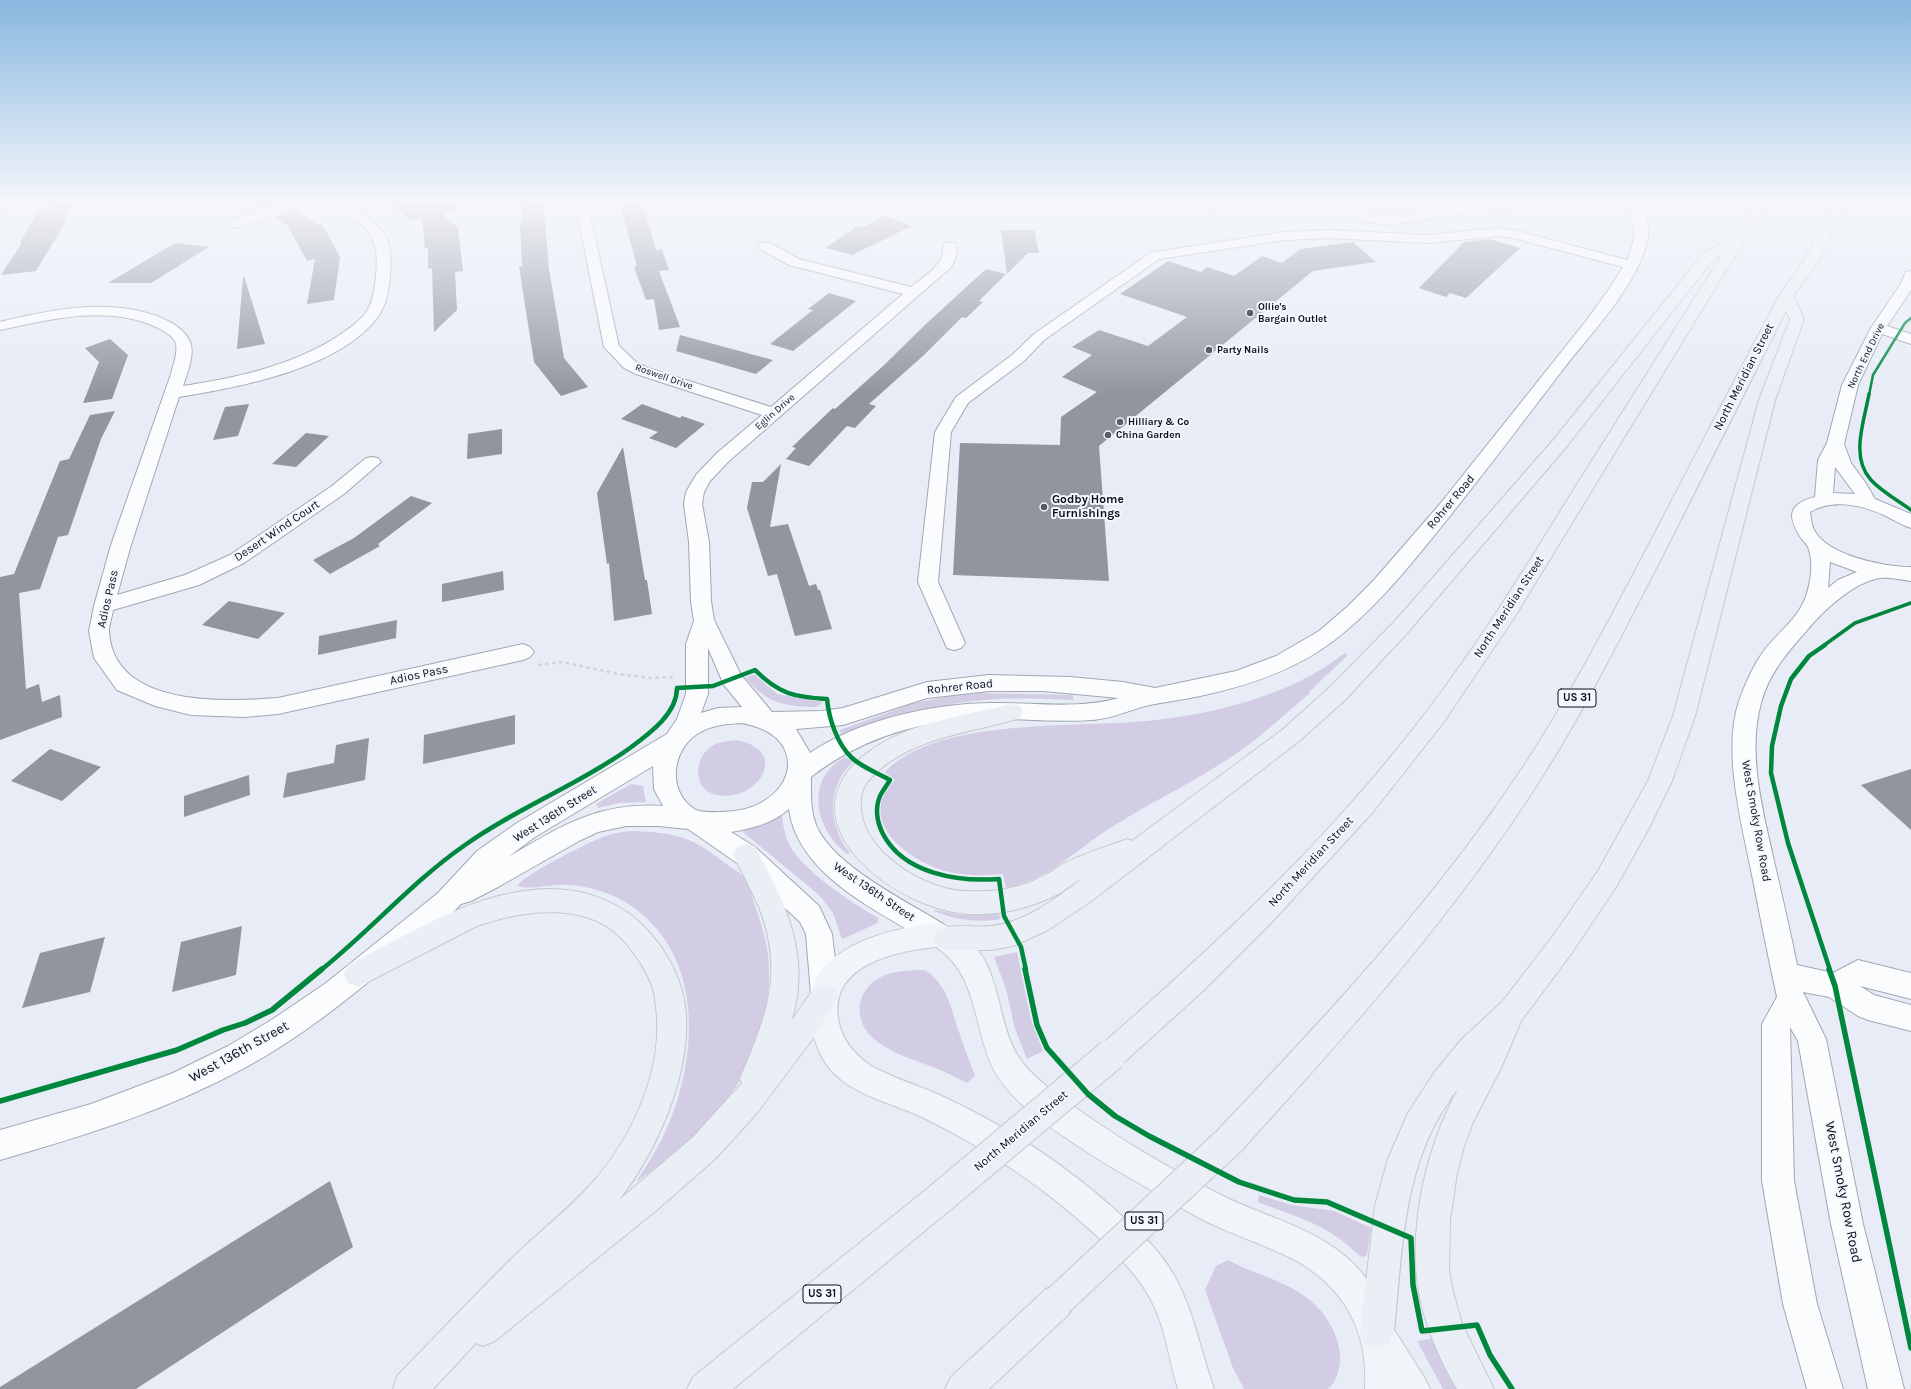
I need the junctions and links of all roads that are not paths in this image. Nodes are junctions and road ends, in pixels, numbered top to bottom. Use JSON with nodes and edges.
{"nodes":[{"id":1,"x":384,"y":266,"type":"edge"},
{"id":2,"x":595,"y":266,"type":"edge"},
{"id":3,"x":809,"y":266,"type":"edge"},
{"id":4,"x":944,"y":266,"type":"edge"},
{"id":5,"x":1141,"y":266,"type":"edge"},
{"id":6,"x":1630,"y":266,"type":"edge"},
{"id":7,"x":1701,"y":266,"type":"edge"},
{"id":8,"x":1722,"y":266,"type":"edge"},
{"id":9,"x":1808,"y":266,"type":"edge"},
{"id":10,"x":1910,"y":282,"type":"edge"},
{"id":11,"x":913,"y":292,"type":"junction"},
{"id":12,"x":1786,"y":296,"type":"junction"},
{"id":13,"x":0,"y":318,"type":"edge"},
{"id":14,"x":30,"y":318,"type":"junction"},
{"id":15,"x":0,"y":326,"type":"edge"},
{"id":16,"x":1878,"y":328,"type":"junction"},
{"id":17,"x":1911,"y":339,"type":"edge"},
{"id":18,"x":172,"y":394,"type":"junction"},
{"id":19,"x":774,"y":413,"type":"junction"},
{"id":20,"x":1836,"y":444,"type":"junction"},
{"id":21,"x":372,"y":462,"type":"dead end"},
{"id":22,"x":1824,"y":499,"type":"junction"},
{"id":23,"x":1869,"y":504,"type":"junction"},
{"id":24,"x":1910,"y":521,"type":"edge"},
{"id":25,"x":1817,"y":544,"type":"junction"},
{"id":26,"x":1879,"y":572,"type":"junction"},
{"id":27,"x":1911,"y":574,"type":"edge"},
{"id":28,"x":104,"y":606,"type":"junction"},
{"id":29,"x":1810,"y":614,"type":"junction"},
{"id":30,"x":704,"y":621,"type":"junction"},
{"id":31,"x":954,"y":643,"type":"dead end"},
{"id":32,"x":529,"y":659,"type":"road end"},
{"id":33,"x":1157,"y":695,"type":"junction"},
{"id":34,"x":1012,"y":712,"type":"junction"},
{"id":35,"x":766,"y":721,"type":"junction"},
{"id":36,"x":675,"y":740,"type":"junction"},
{"id":37,"x":799,"y":774,"type":"junction"},
{"id":38,"x":692,"y":819,"type":"junction"},
{"id":39,"x":1152,"y":841,"type":"junction"},
{"id":40,"x":746,"y":856,"type":"junction"},
{"id":41,"x":447,"y":901,"type":"junction"},
{"id":42,"x":942,"y":937,"type":"junction"},
{"id":43,"x":358,"y":974,"type":"junction"},
{"id":44,"x":1835,"y":986,"type":"junction"},
{"id":45,"x":1911,"y":986,"type":"edge"},
{"id":46,"x":1788,"y":987,"type":"junction"},
{"id":47,"x":825,"y":996,"type":"junction"},
{"id":48,"x":1512,"y":1011,"type":"junction"},
{"id":49,"x":1911,"y":1018,"type":"edge"},
{"id":50,"x":746,"y":1102,"type":"junction"},
{"id":51,"x":0,"y":1145,"type":"edge"},
{"id":52,"x":1377,"y":1333,"type":"junction"},
{"id":53,"x":409,"y":1388,"type":"edge"},
{"id":54,"x":705,"y":1389,"type":"edge"},
{"id":55,"x":963,"y":1389,"type":"edge"},
{"id":56,"x":1196,"y":1389,"type":"edge"},
{"id":57,"x":1383,"y":1389,"type":"edge"},
{"id":58,"x":1412,"y":1389,"type":"edge"},
{"id":59,"x":1476,"y":1389,"type":"edge"},
{"id":60,"x":1825,"y":1389,"type":"edge"},
{"id":61,"x":1886,"y":1389,"type":"edge"}],
"edges":[{"from":1,"to":18,"type":"street"},
{"from":2,"to":19,"type":"street","name":"Roswell Drive"},
{"from":3,"to":11,"type":"street"},
{"from":4,"to":11,"type":"street","name":"Eglin Drive"},
{"from":5,"to":31,"type":"street"},
{"from":6,"to":33,"type":"street","name":"Rohrer Road"},
{"from":7,"to":39,"type":"highway"},
{"from":8,"to":54,"type":"highway","name":"North Meridian Street","number":"US 31","bridge":true},
{"from":9,"to":12,"type":"highway","name":"North Meridian Street","number":"US 31"},
{"from":10,"to":16,"type":"street","name":"North End Drive"},
{"from":11,"to":19,"type":"street","name":"Eglin Drive"},
{"from":12,"to":48,"type":"highway"},
{"from":12,"to":55,"type":"highway","name":"North Meridian Street","number":"US 31","bridge":true},
{"from":13,"to":14,"type":"street","name":"Adios Pass"},
{"from":14,"to":15,"type":"street","name":"Adios Pass"},
{"from":14,"to":18,"type":"street","name":"Adios Pass"},
{"from":16,"to":17,"type":"street"},
{"from":16,"to":20,"type":"street","name":"North End Drive"},
{"from":18,"to":28,"type":"street","name":"Adios Pass"},
{"from":19,"to":30,"type":"street","name":"Eglin Drive"},
{"from":20,"to":22,"type":"street","name":"North End Drive"},
{"from":20,"to":23,"type":"street"},
{"from":21,"to":28,"type":"street","name":"Desert Wind Court"},
{"from":22,"to":23,"type":"street"},
{"from":22,"to":25,"type":"street"},
{"from":23,"to":24,"type":"street"},
{"from":25,"to":26,"type":"street"},
{"from":25,"to":29,"type":"street","name":"West Smoky Row Road"},
{"from":26,"to":27,"type":"street"},
{"from":26,"to":29,"type":"street","name":"West Smoky Row Road"},
{"from":28,"to":32,"type":"street","name":"Adios Pass"},
{"from":29,"to":46,"type":"street","name":"West Smoky Row Road"},
{"from":30,"to":35,"type":"street","name":"Eglin Drive"},
{"from":30,"to":36,"type":"street","name":"Eglin Drive"},
{"from":33,"to":34,"type":"street","name":"Rohrer Road"},
{"from":33,"to":35,"type":"street","name":"Rohrer Road"},
{"from":34,"to":37,"type":"street","name":"Rohrer Road"},
{"from":34,"to":39,"type":"highway"},
{"from":35,"to":36,"type":"street"},
{"from":35,"to":37,"type":"street"},
{"from":36,"to":38,"type":"street"},
{"from":36,"to":41,"type":"street","name":"West 136th Street"},
{"from":37,"to":38,"type":"street"},
{"from":37,"to":42,"type":"street","name":"West 136th Street"},
{"from":38,"to":40,"type":"street","name":"West 136th Street"},
{"from":38,"to":41,"type":"street","name":"West 136th Street"},
{"from":39,"to":42,"type":"highway"},
{"from":40,"to":47,"type":"street","name":"West 136th Street"},
{"from":40,"to":50,"type":"highway"},
{"from":41,"to":43,"type":"street","name":"West 136th Street"},
{"from":42,"to":47,"type":"main road"},
{"from":42,"to":52,"type":"main road"},
{"from":43,"to":51,"type":"street","name":"West 136th Street"},
{"from":43,"to":53,"type":"highway"},
{"from":44,"to":45,"type":"street"},
{"from":44,"to":46,"type":"street"},
{"from":44,"to":49,"type":"street"},
{"from":46,"to":60,"type":"street"},
{"from":46,"to":61,"type":"street","name":"West Smoky Row Road"},
{"from":47,"to":50,"type":"highway"},
{"from":47,"to":56,"type":"main road"},
{"from":48,"to":52,"type":"highway"},
{"from":48,"to":59,"type":"highway"},
{"from":50,"to":53,"type":"highway"},
{"from":52,"to":57,"type":"main road"},
{"from":52,"to":58,"type":"main road"}]}
